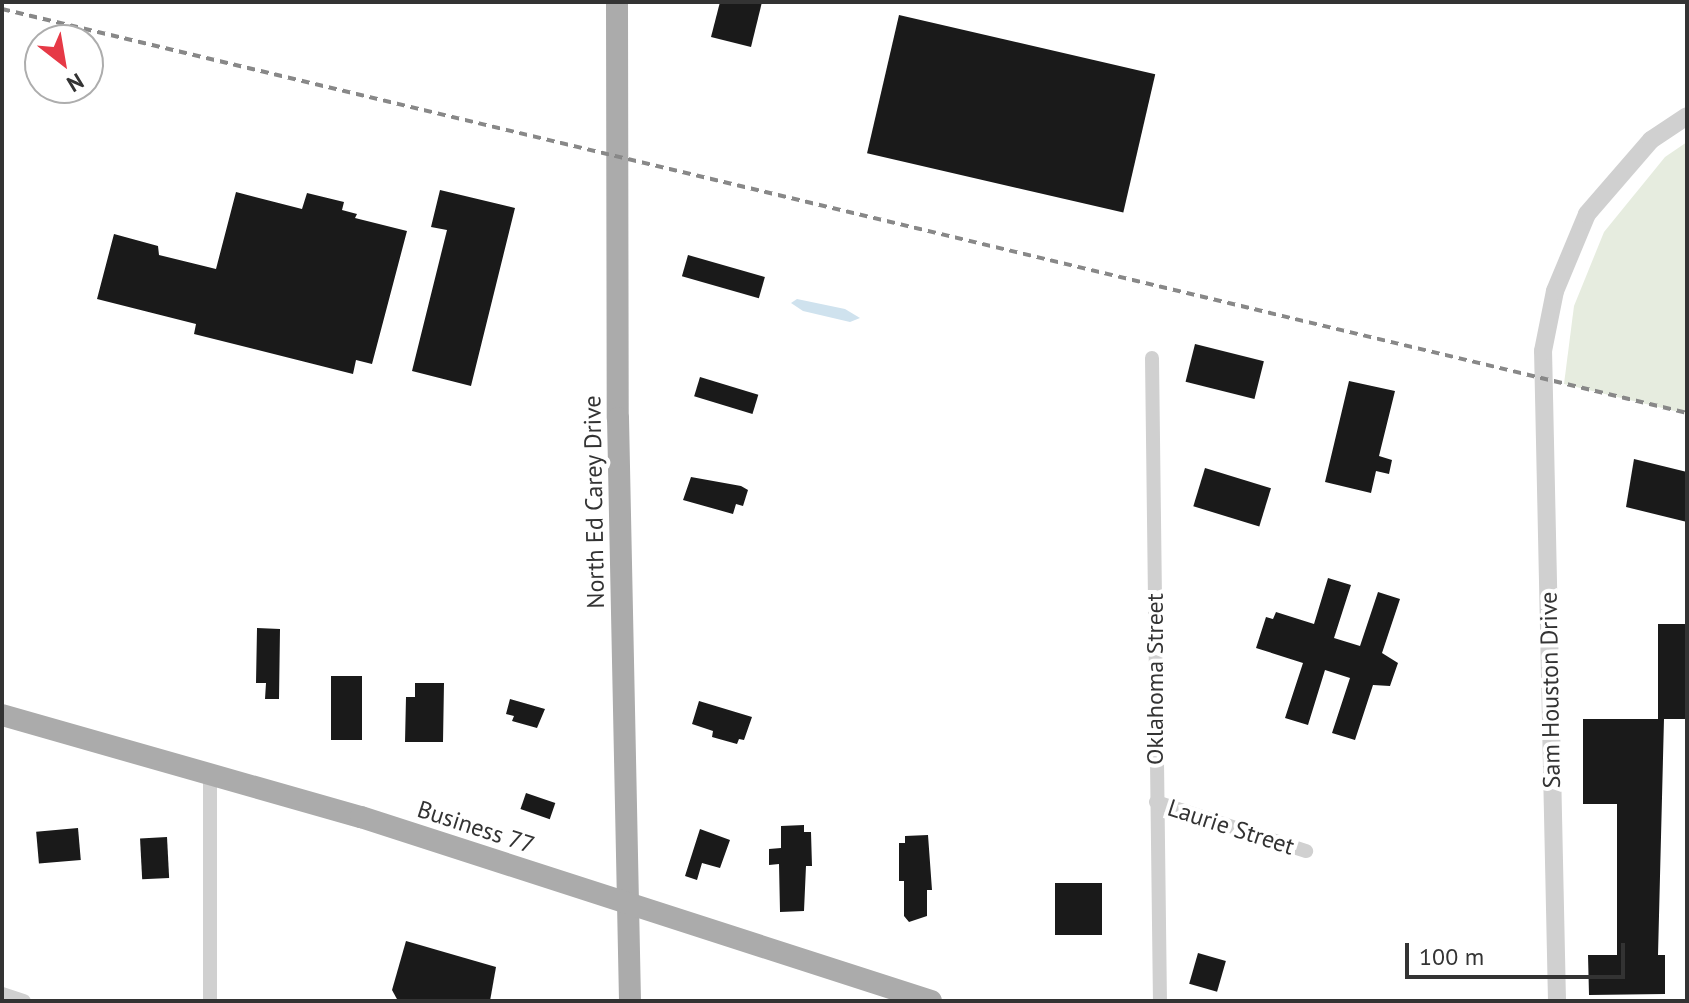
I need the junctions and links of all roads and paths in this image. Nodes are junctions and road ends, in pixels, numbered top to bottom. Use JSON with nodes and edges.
{"nodes":[{"id":1,"x":617,"y":2,"type":"edge"},
{"id":2,"x":1687,"y":116,"type":"edge"},
{"id":3,"x":1152,"y":358,"type":"dead end"},
{"id":4,"x":2,"y":715,"type":"edge"},
{"id":5,"x":210,"y":775,"type":"junction"},
{"id":6,"x":1156,"y":802,"type":"junction"},
{"id":7,"x":1306,"y":851,"type":"dead end"},
{"id":8,"x":628,"y":906,"type":"junction"},
{"id":9,"x":2,"y":994,"type":"edge"},
{"id":10,"x":24,"y":1001,"type":"edge"},
{"id":11,"x":210,"y":1001,"type":"edge"},
{"id":12,"x":630,"y":1001,"type":"edge"},
{"id":13,"x":931,"y":1001,"type":"edge"},
{"id":14,"x":1160,"y":1001,"type":"edge"},
{"id":15,"x":1557,"y":1001,"type":"edge"}],
"edges":[{"from":1,"to":8,"type":"main road","name":"North Ed Carey Drive"},
{"from":2,"to":15,"type":"street","name":"Sam Houston Drive"},
{"from":3,"to":6,"type":"street","name":"Oklahoma Street"},
{"from":4,"to":5,"type":"main road","name":"Business 77"},
{"from":5,"to":8,"type":"main road","name":"Business 77"},
{"from":5,"to":11,"type":"street"},
{"from":6,"to":7,"type":"street","name":"Laurie Street"},
{"from":6,"to":14,"type":"street","name":"Oklahoma Street"},
{"from":8,"to":12,"type":"main road","name":"North Ed Carey Drive"},
{"from":8,"to":13,"type":"main road","name":"Business 77"},
{"from":9,"to":10,"type":"street"}]}
